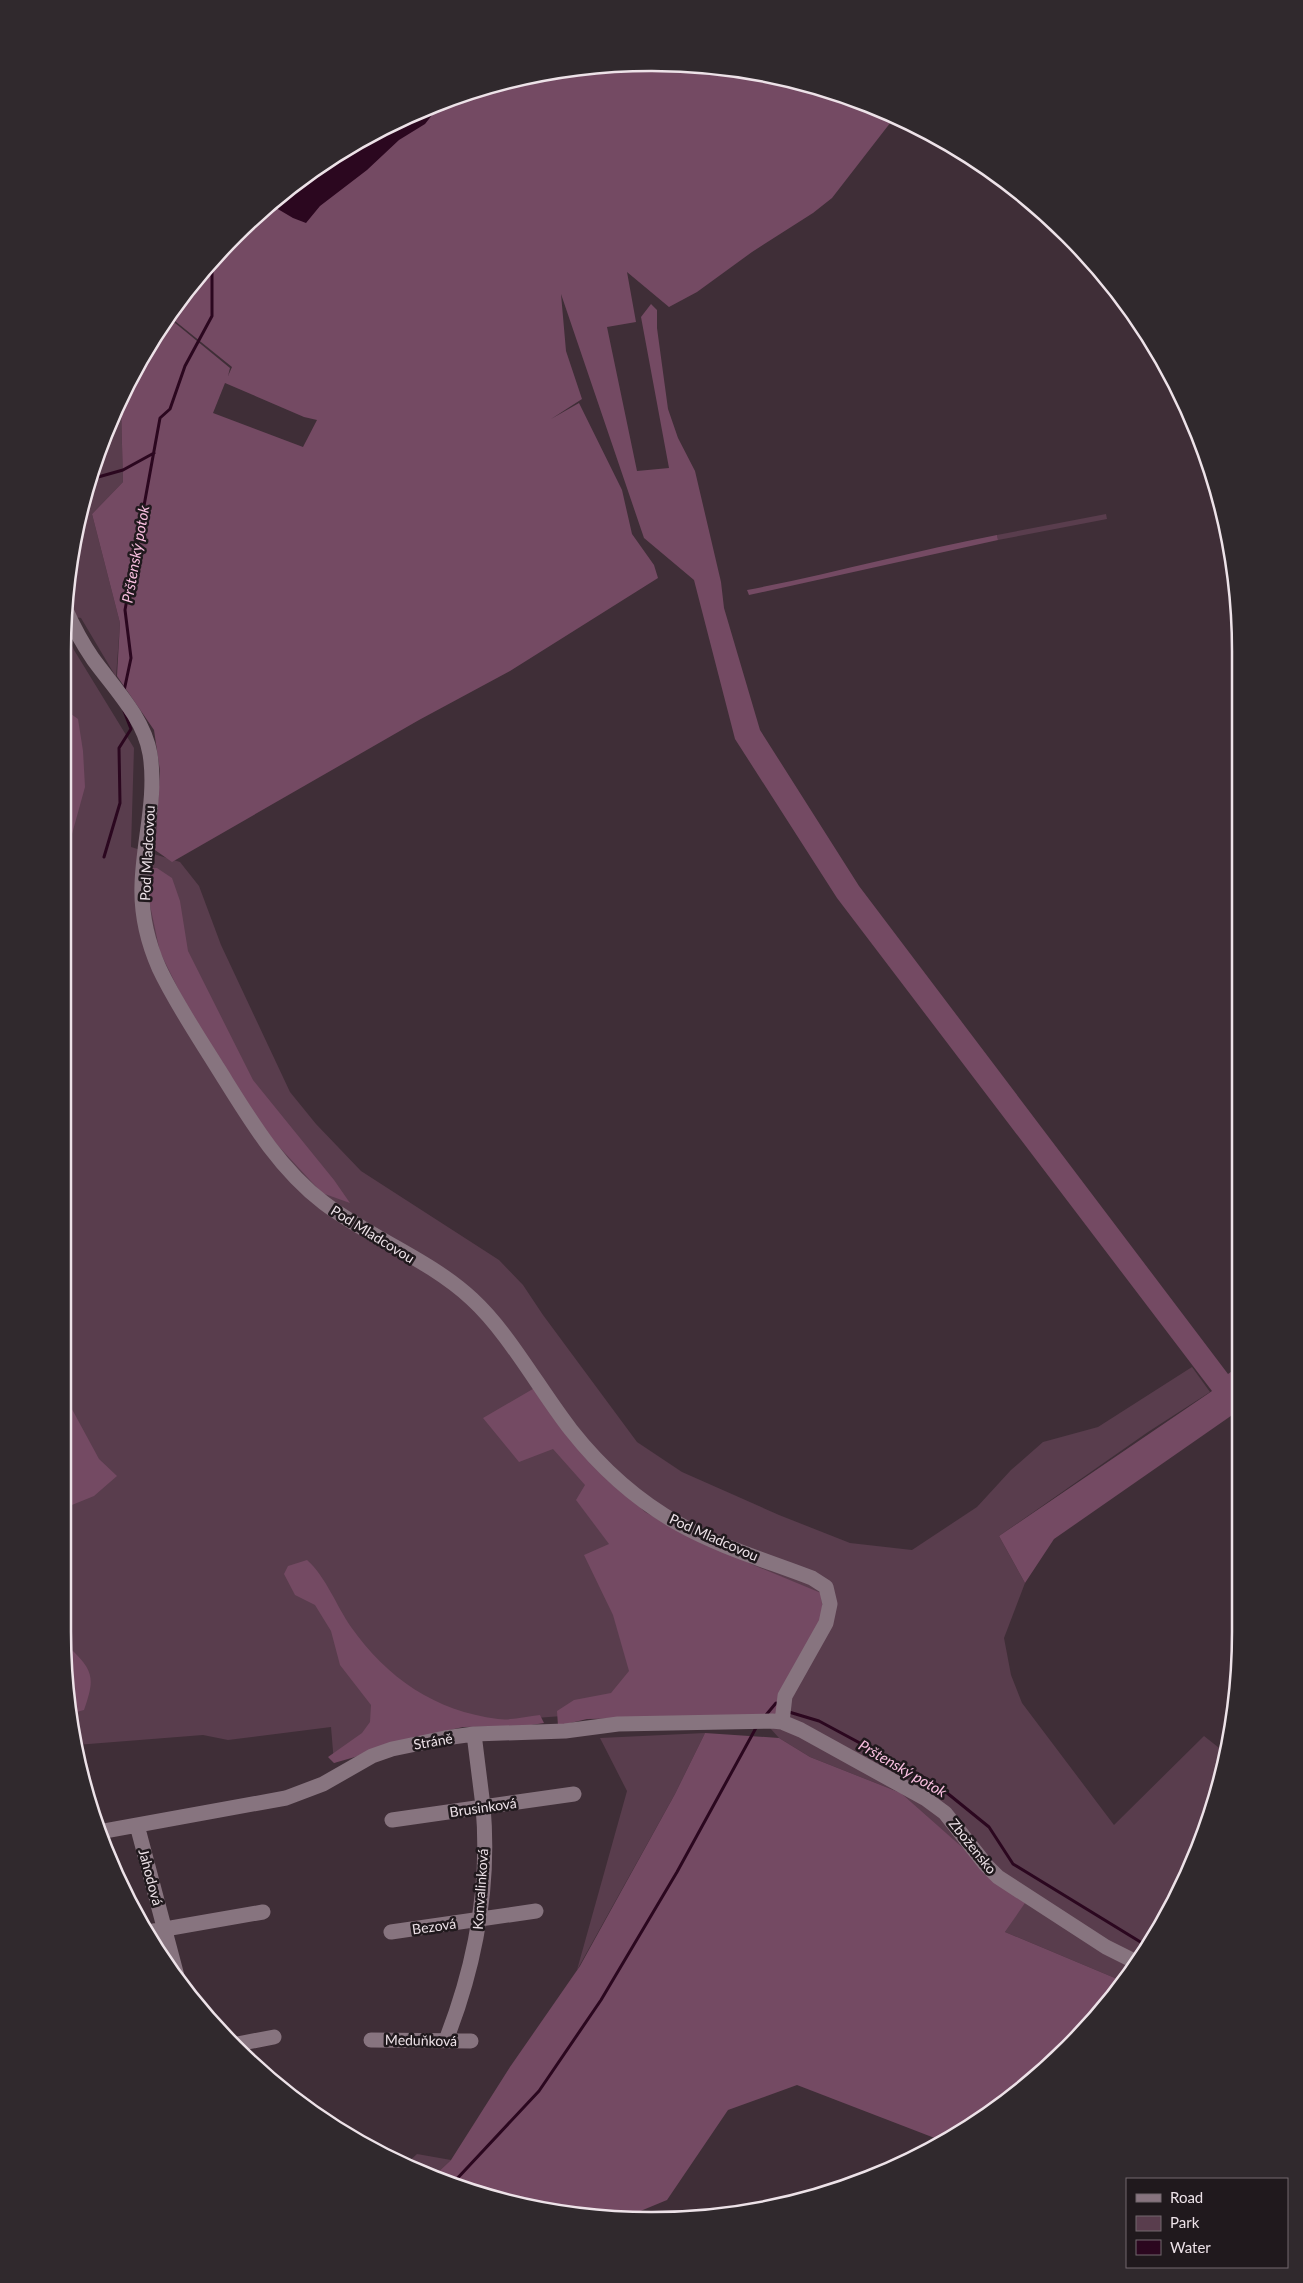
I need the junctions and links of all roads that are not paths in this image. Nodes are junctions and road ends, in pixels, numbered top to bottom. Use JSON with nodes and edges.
{"nodes":[{"id":1,"x":72,"y":624,"type":"edge"},
{"id":2,"x":782,"y":1722,"type":"junction"},
{"id":3,"x":474,"y":1734,"type":"junction"},
{"id":4,"x":574,"y":1794,"type":"dead end"},
{"id":5,"x":483,"y":1807,"type":"junction"},
{"id":6,"x":392,"y":1820,"type":"dead end"},
{"id":7,"x":137,"y":1825,"type":"junction"},
{"id":8,"x":107,"y":1830,"type":"edge"},
{"id":9,"x":263,"y":1912,"type":"dead end"},
{"id":10,"x":536,"y":1912,"type":"dead end"},
{"id":11,"x":479,"y":1919,"type":"junction"},
{"id":12,"x":165,"y":1929,"type":"junction"},
{"id":13,"x":155,"y":1931,"type":"edge"},
{"id":14,"x":391,"y":1932,"type":"dead end"},
{"id":15,"x":173,"y":1959,"type":"edge"},
{"id":16,"x":1130,"y":1959,"type":"edge"},
{"id":17,"x":274,"y":2038,"type":"dead end"},
{"id":18,"x":371,"y":2040,"type":"dead end"},
{"id":19,"x":446,"y":2040,"type":"junction"},
{"id":20,"x":471,"y":2041,"type":"dead end"},
{"id":21,"x":242,"y":2043,"type":"edge"}],
"edges":[{"from":1,"to":2,"type":"street","name":"Pod Mladcovou"},
{"from":2,"to":3,"type":"street","name":"Stráně"},
{"from":2,"to":16,"type":"street","name":"Zbožensko"},
{"from":3,"to":5,"type":"street","name":"Konvalinková"},
{"from":3,"to":7,"type":"street","name":"Stráně"},
{"from":4,"to":5,"type":"street","name":"Brusinková"},
{"from":5,"to":6,"type":"street","name":"Brusinková"},
{"from":5,"to":11,"type":"street","name":"Konvalinková"},
{"from":7,"to":8,"type":"street","name":"Stráně"},
{"from":7,"to":12,"type":"street","name":"Jahodová"},
{"from":9,"to":12,"type":"street"},
{"from":10,"to":11,"type":"street","name":"Bezová"},
{"from":11,"to":14,"type":"street","name":"Bezová"},
{"from":11,"to":19,"type":"street","name":"Konvalinková"},
{"from":12,"to":13,"type":"street"},
{"from":12,"to":15,"type":"street","name":"Jahodová"},
{"from":17,"to":21,"type":"street"},
{"from":18,"to":19,"type":"street","name":"Meduňková"},
{"from":19,"to":20,"type":"street","name":"Meduňková"}]}
